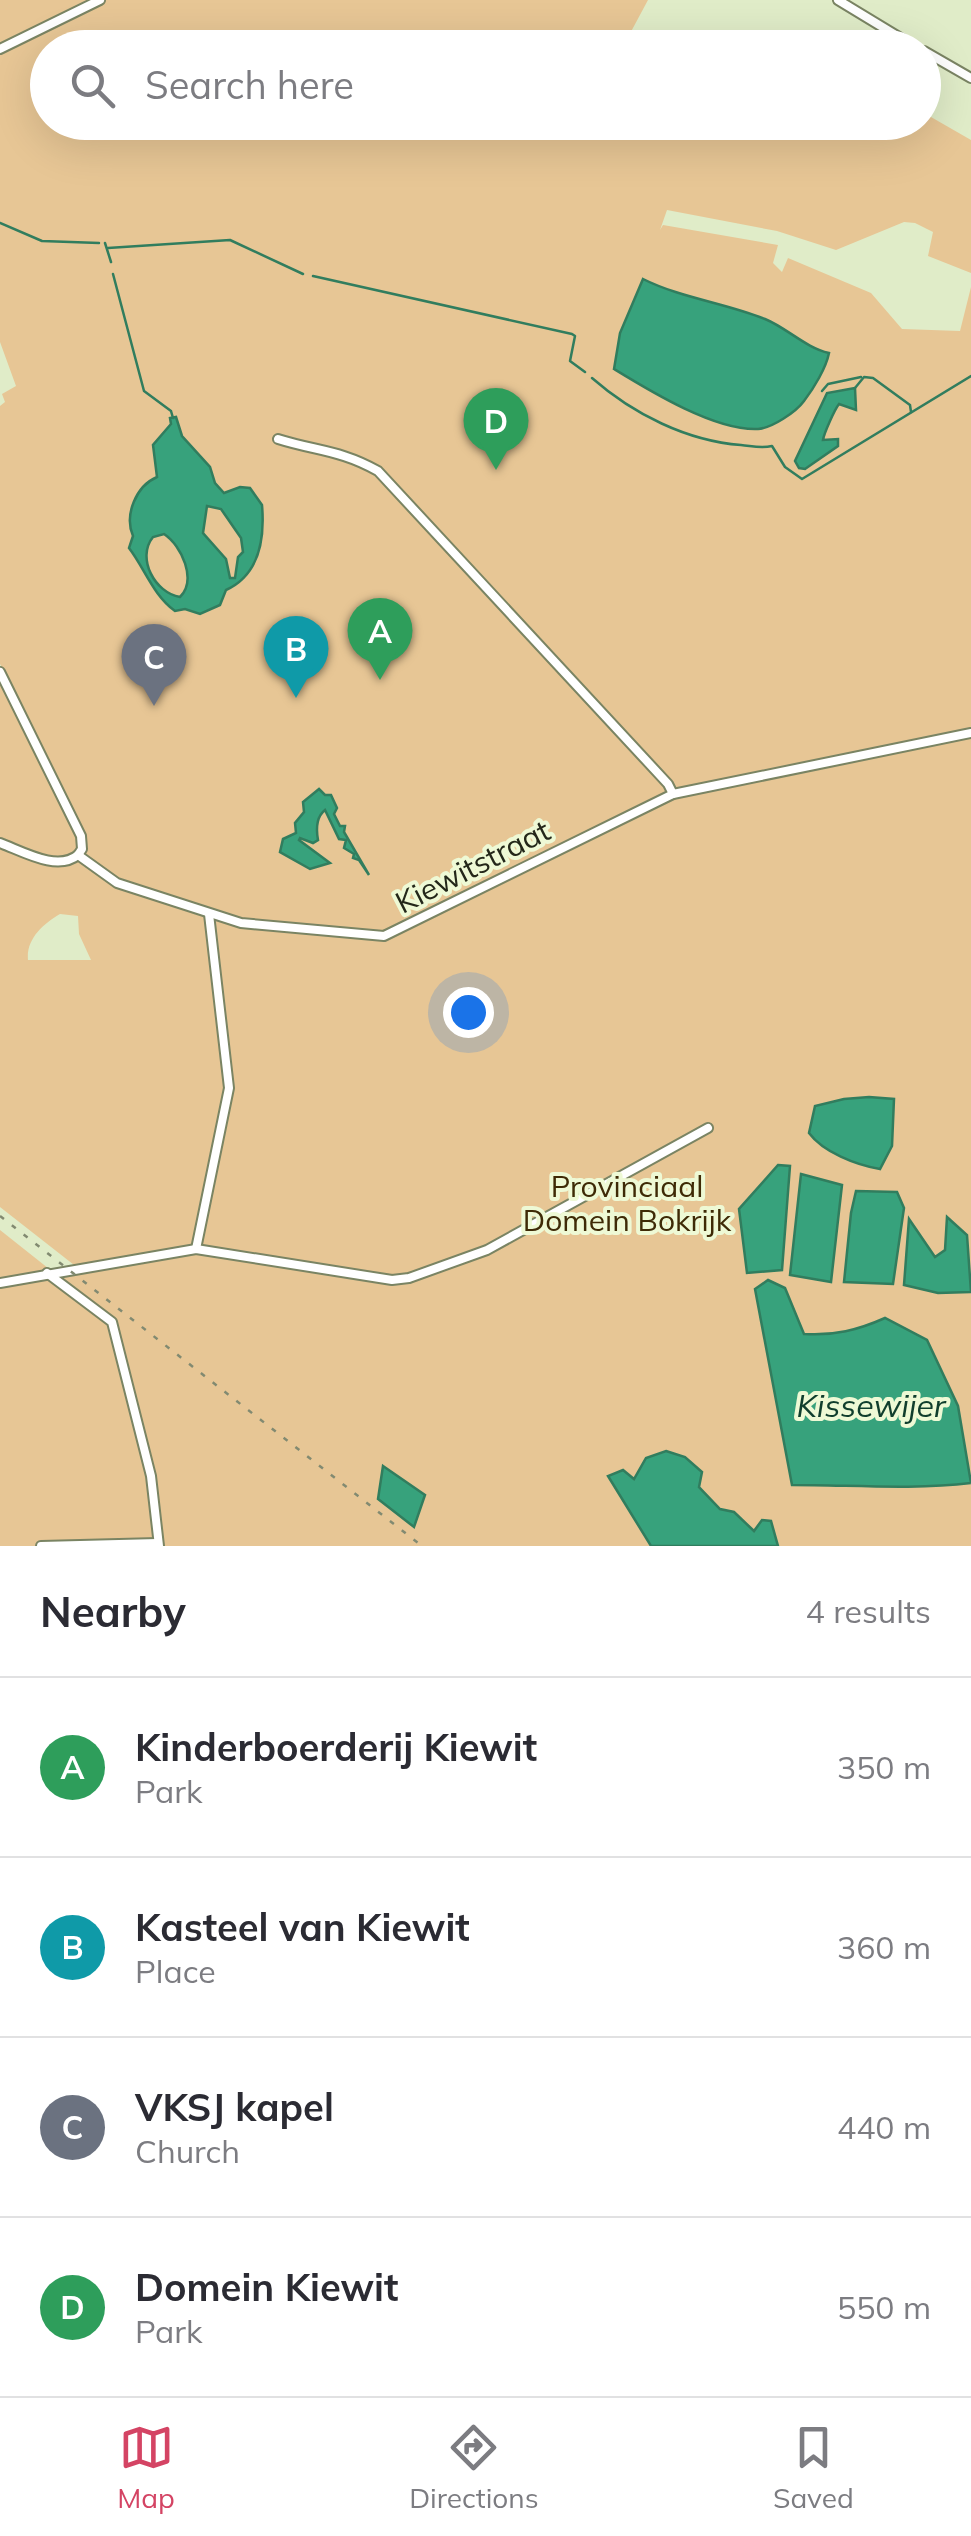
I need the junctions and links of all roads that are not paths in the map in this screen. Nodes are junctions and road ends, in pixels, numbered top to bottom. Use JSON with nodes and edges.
{"nodes":[{"id":1,"x":100,"y":0,"type":"edge"},
{"id":2,"x":838,"y":0,"type":"edge"},
{"id":3,"x":39,"y":30,"type":"edge"},
{"id":4,"x":887,"y":30,"type":"edge"},
{"id":5,"x":30,"y":34,"type":"edge"},
{"id":6,"x":0,"y":49,"type":"edge"},
{"id":7,"x":941,"y":61,"type":"edge"},
{"id":8,"x":971,"y":78,"type":"edge"},
{"id":9,"x":278,"y":439,"type":"dead end"},
{"id":10,"x":0,"y":672,"type":"edge"},
{"id":11,"x":971,"y":733,"type":"edge"},
{"id":12,"x":673,"y":794,"type":"junction"},
{"id":13,"x":0,"y":843,"type":"edge"},
{"id":14,"x":78,"y":855,"type":"junction"},
{"id":15,"x":209,"y":914,"type":"junction"},
{"id":16,"x":708,"y":1128,"type":"dead end"},
{"id":17,"x":196,"y":1248,"type":"junction"},
{"id":18,"x":47,"y":1273,"type":"junction"},
{"id":19,"x":0,"y":1283,"type":"edge"},
{"id":20,"x":158,"y":1545,"type":"edge"},
{"id":21,"x":41,"y":1546,"type":"edge"}],
"edges":[{"from":1,"to":3,"type":"street"},
{"from":2,"to":4,"type":"street"},
{"from":5,"to":6,"type":"street"},
{"from":7,"to":8,"type":"street"},
{"from":9,"to":12,"type":"street"},
{"from":10,"to":14,"type":"street"},
{"from":11,"to":12,"type":"street","name":"Kiewitstraat"},
{"from":12,"to":15,"type":"street","name":"Kiewitstraat"},
{"from":13,"to":14,"type":"street"},
{"from":14,"to":15,"type":"street","name":"Kiewitstraat"},
{"from":15,"to":17,"type":"street"},
{"from":16,"to":17,"type":"street"},
{"from":17,"to":18,"type":"street"},
{"from":18,"to":19,"type":"street"},
{"from":18,"to":20,"type":"street"},
{"from":20,"to":21,"type":"street"}]}
